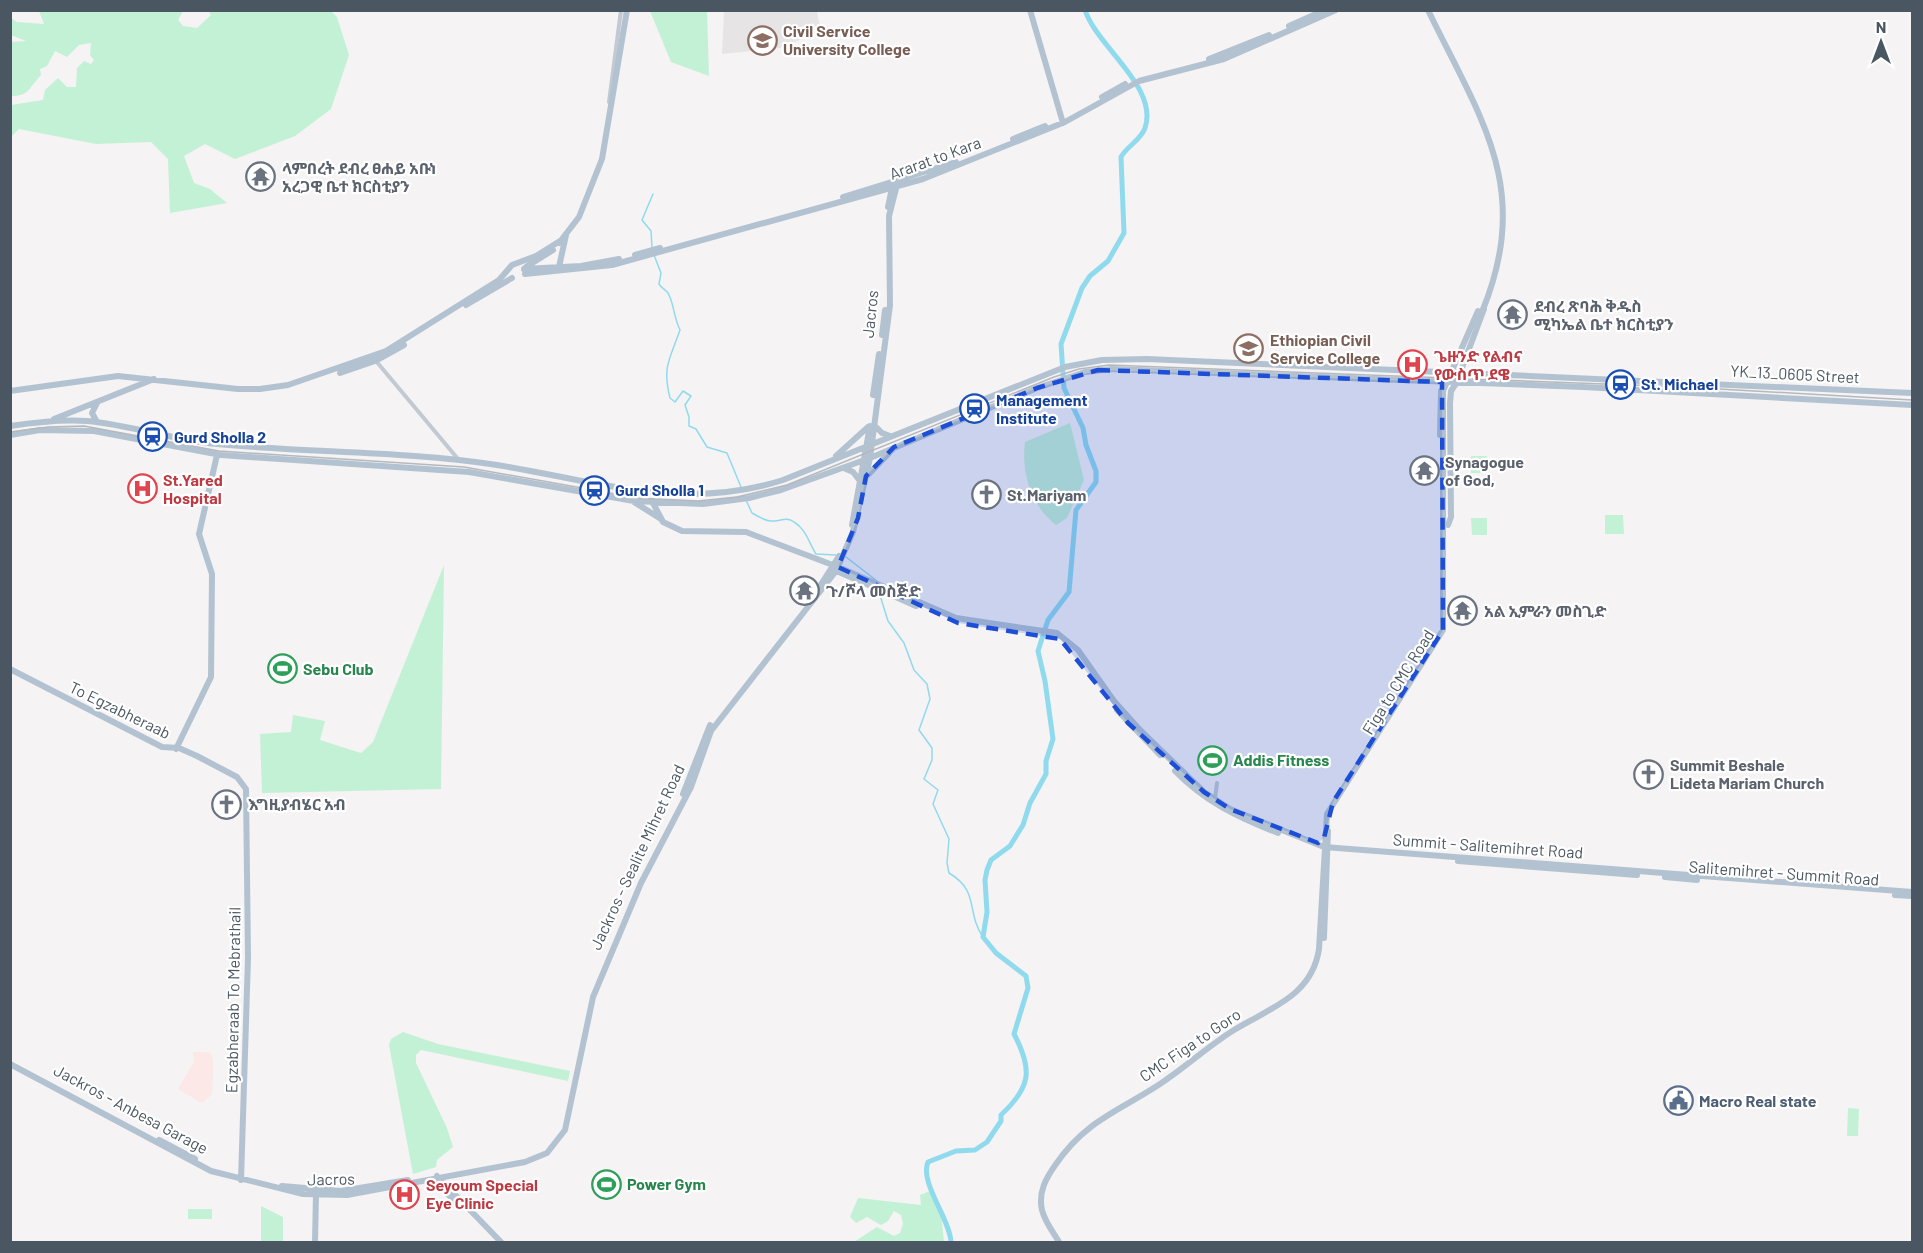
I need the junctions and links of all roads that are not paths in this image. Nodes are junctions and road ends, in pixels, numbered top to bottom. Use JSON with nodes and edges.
{"nodes":[{"id":1,"x":621,"y":10,"type":"edge"},
{"id":2,"x":627,"y":10,"type":"edge"},
{"id":3,"x":1032,"y":10,"type":"edge"},
{"id":4,"x":1325,"y":10,"type":"edge"},
{"id":5,"x":1336,"y":10,"type":"edge"},
{"id":6,"x":1428,"y":10,"type":"edge"},
{"id":7,"x":1308,"y":20,"type":"junction"},
{"id":8,"x":610,"y":104,"type":"junction"},
{"id":9,"x":1063,"y":121,"type":"junction"},
{"id":10,"x":895,"y":185,"type":"junction"},
{"id":11,"x":566,"y":233,"type":"junction"},
{"id":12,"x":654,"y":252,"type":"junction"},
{"id":13,"x":559,"y":267,"type":"junction"},
{"id":14,"x":523,"y":269,"type":"junction"},
{"id":15,"x":510,"y":275,"type":"junction"},
{"id":16,"x":1481,"y":309,"type":"junction"},
{"id":17,"x":374,"y":359,"type":"junction"},
{"id":18,"x":1448,"y":373,"type":"junction"},
{"id":19,"x":1460,"y":373,"type":"junction"},
{"id":20,"x":1583,"y":377,"type":"junction"},
{"id":21,"x":151,"y":381,"type":"junction"},
{"id":22,"x":1442,"y":382,"type":"junction"},
{"id":23,"x":1457,"y":382,"type":"junction"},
{"id":24,"x":1583,"y":387,"type":"junction"},
{"id":25,"x":10,"y":393,"type":"edge"},
{"id":26,"x":1912,"y":393,"type":"edge"},
{"id":27,"x":97,"y":403,"type":"junction"},
{"id":28,"x":1912,"y":405,"type":"edge"},
{"id":29,"x":48,"y":421,"type":"junction"},
{"id":30,"x":97,"y":423,"type":"junction"},
{"id":31,"x":872,"y":424,"type":"junction"},
{"id":32,"x":10,"y":426,"type":"edge"},
{"id":33,"x":894,"y":436,"type":"junction"},
{"id":34,"x":10,"y":437,"type":"edge"},
{"id":35,"x":867,"y":446,"type":"junction"},
{"id":36,"x":894,"y":447,"type":"junction"},
{"id":37,"x":296,"y":450,"type":"junction"},
{"id":38,"x":219,"y":455,"type":"junction"},
{"id":39,"x":458,"y":459,"type":"junction"},
{"id":40,"x":866,"y":459,"type":"junction"},
{"id":41,"x":296,"y":461,"type":"junction"},
{"id":42,"x":830,"y":462,"type":"junction"},
{"id":43,"x":843,"y":468,"type":"junction"},
{"id":44,"x":866,"y":476,"type":"junction"},
{"id":45,"x":860,"y":481,"type":"junction"},
{"id":46,"x":634,"y":501,"type":"junction"},
{"id":47,"x":653,"y":503,"type":"junction"},
{"id":48,"x":667,"y":504,"type":"junction"},
{"id":49,"x":661,"y":519,"type":"junction"},
{"id":50,"x":1446,"y":521,"type":"junction"},
{"id":51,"x":841,"y":555,"type":"junction"},
{"id":52,"x":834,"y":568,"type":"junction"},
{"id":53,"x":1446,"y":571,"type":"junction"},
{"id":54,"x":10,"y":669,"type":"edge"},
{"id":55,"x":1139,"y":731,"type":"junction"},
{"id":56,"x":178,"y":749,"type":"junction"},
{"id":57,"x":697,"y":763,"type":"junction"},
{"id":58,"x":1217,"y":783,"type":"dead end"},
{"id":59,"x":1215,"y":800,"type":"junction"},
{"id":60,"x":248,"y":825,"type":"joint"},
{"id":61,"x":1324,"y":838,"type":"junction"},
{"id":62,"x":1313,"y":843,"type":"junction"},
{"id":63,"x":1326,"y":849,"type":"junction"},
{"id":64,"x":1650,"y":874,"type":"junction"},
{"id":65,"x":1912,"y":894,"type":"edge"},
{"id":66,"x":1323,"y":916,"type":"junction"},
{"id":67,"x":11,"y":1063,"type":"edge"},
{"id":68,"x":456,"y":1176,"type":"junction"},
{"id":69,"x":243,"y":1179,"type":"junction"},
{"id":70,"x":436,"y":1179,"type":"junction"},
{"id":71,"x":450,"y":1191,"type":"junction"},
{"id":72,"x":316,"y":1193,"type":"junction"},
{"id":73,"x":305,"y":1195,"type":"junction"},
{"id":74,"x":315,"y":1208,"type":"junction"},
{"id":75,"x":315,"y":1242,"type":"edge"},
{"id":76,"x":495,"y":1242,"type":"edge"},
{"id":77,"x":501,"y":1242,"type":"edge"},
{"id":78,"x":1061,"y":1242,"type":"edge"}],
"edges":[{"from":1,"to":8,"type":"street"},
{"from":2,"to":8,"type":"main road"},
{"from":3,"to":9,"type":"main road"},
{"from":4,"to":7,"type":"main road","name":"Ararat to Kara"},
{"from":5,"to":7,"type":"main road","name":"Ararat to Kara"},
{"from":6,"to":16,"type":"main road"},
{"from":7,"to":9,"type":"main road","name":"Ararat to Kara"},
{"from":8,"to":11,"type":"main road"},
{"from":9,"to":10,"type":"main road","name":"Ararat to Kara"},
{"from":10,"to":12,"type":"main road","name":"Ararat to Kara"},
{"from":10,"to":31,"type":"main road","name":"Jacros"},
{"from":11,"to":13,"type":"main road"},
{"from":11,"to":14,"type":"main road"},
{"from":12,"to":13,"type":"main road","name":"Ararat to Kara"},
{"from":12,"to":14,"type":"main road","name":"Ararat to Kara"},
{"from":13,"to":14,"type":"main road","name":"Ararat to Kara"},
{"from":14,"to":15,"type":"main road"},
{"from":14,"to":15,"type":"main road"},
{"from":15,"to":17,"type":"main road"},
{"from":16,"to":18,"type":"main road"},
{"from":16,"to":19,"type":"main road"},
{"from":16,"to":50,"type":"main road","bridge":true},
{"from":17,"to":21,"type":"main road"},
{"from":17,"to":39,"type":"street"},
{"from":18,"to":19,"type":"main road","name":"YK_13_0605 Street"},
{"from":18,"to":33,"type":"main road","name":"YK_13_0605 Street"},
{"from":19,"to":20,"type":"main road","name":"YK_13_0605 Street"},
{"from":20,"to":24,"type":"main road"},
{"from":20,"to":26,"type":"main road","name":"YK_13_0605 Street"},
{"from":21,"to":25,"type":"main road"},
{"from":21,"to":27,"type":"main road"},
{"from":22,"to":23,"type":"main road","name":"YK_13_0605 Street"},
{"from":22,"to":36,"type":"main road","name":"YK_13_0605 Street"},
{"from":22,"to":50,"type":"main road"},
{"from":23,"to":24,"type":"main road","name":"YK_13_0605 Street"},
{"from":23,"to":50,"type":"main road"},
{"from":24,"to":28,"type":"main road","name":"YK_13_0605 Street"},
{"from":27,"to":29,"type":"main road"},
{"from":27,"to":30,"type":"main road"},
{"from":29,"to":30,"type":"main road","name":"YK_13_0605 Street"},
{"from":29,"to":32,"type":"main road"},
{"from":30,"to":37,"type":"main road","name":"YK_13_0605 Street"},
{"from":31,"to":33,"type":"main road"},
{"from":31,"to":35,"type":"main road","name":"Jacros"},
{"from":31,"to":42,"type":"main road"},
{"from":33,"to":35,"type":"main road","name":"YK_13_0605 Street"},
{"from":34,"to":38,"type":"main road","name":"YK_13_0605 Street"},
{"from":35,"to":40,"type":"main road","name":"Jacros"},
{"from":35,"to":42,"type":"main road","name":"YK_13_0605 Street"},
{"from":36,"to":40,"type":"main road","name":"YK_13_0605 Street"},
{"from":36,"to":44,"type":"main road"},
{"from":37,"to":39,"type":"main road","name":"YK_13_0605 Street"},
{"from":37,"to":41,"type":"main road"},
{"from":38,"to":41,"type":"main road","name":"YK_13_0605 Street"},
{"from":38,"to":56,"type":"main road"},
{"from":39,"to":42,"type":"main road","name":"YK_13_0605 Street"},
{"from":40,"to":43,"type":"main road","name":"YK_13_0605 Street"},
{"from":40,"to":44,"type":"main road"},
{"from":40,"to":45,"type":"main road"},
{"from":41,"to":46,"type":"main road","name":"YK_13_0605 Street"},
{"from":43,"to":45,"type":"main road"},
{"from":43,"to":48,"type":"main road","name":"YK_13_0605 Street"},
{"from":44,"to":51,"type":"main road"},
{"from":45,"to":51,"type":"main road"},
{"from":46,"to":47,"type":"main road","name":"YK_13_0605 Street"},
{"from":46,"to":49,"type":"main road"},
{"from":47,"to":48,"type":"main road","name":"YK_13_0605 Street"},
{"from":47,"to":49,"type":"main road"},
{"from":48,"to":49,"type":"main road"},
{"from":49,"to":52,"type":"main road"},
{"from":50,"to":53,"type":"main road","name":"Figa to CMC Road"},
{"from":51,"to":52,"type":"main road"},
{"from":52,"to":55,"type":"main road"},
{"from":52,"to":57,"type":"main road"},
{"from":53,"to":61,"type":"main road"},
{"from":53,"to":63,"type":"main road","name":"Figa to CMC Road"},
{"from":54,"to":56,"type":"main road","name":"To Egzabheraab"},
{"from":55,"to":59,"type":"main road"},
{"from":55,"to":63,"type":"main road"},
{"from":56,"to":60,"type":"main road","name":"To Egzabheraab"},
{"from":57,"to":68,"type":"main road","name":"Jacros"},
{"from":57,"to":70,"type":"main road","name":"Jackros - Sealite Mihret Road"},
{"from":58,"to":59,"type":"street"},
{"from":59,"to":62,"type":"main road"},
{"from":60,"to":69,"type":"main road","name":"Egzabheraab To Mebrathail"},
{"from":61,"to":62,"type":"main road"},
{"from":61,"to":63,"type":"main road"},
{"from":62,"to":63,"type":"main road"},
{"from":63,"to":64,"type":"main road","name":"Summit - Salitemihret Road"},
{"from":63,"to":64,"type":"main road","name":"Salitemihret - Summit Road"},
{"from":63,"to":66,"type":"main road","name":"CMC Figa to Goro"},
{"from":64,"to":65,"type":"main road","name":"Salitemihret - Summit Road"},
{"from":66,"to":78,"type":"main road"},
{"from":66,"to":78,"type":"main road","name":"CMC Figa to Goro"},
{"from":67,"to":69,"type":"main road","name":"Jackros - Anbesa Garage"},
{"from":67,"to":69,"type":"main road","name":"Jacros"},
{"from":68,"to":70,"type":"main road","name":"Jacros"},
{"from":68,"to":71,"type":"main road"},
{"from":69,"to":72,"type":"main road","name":"Jacros"},
{"from":69,"to":73,"type":"main road","name":"Jacros"},
{"from":70,"to":71,"type":"main road"},
{"from":70,"to":72,"type":"main road","name":"Jacros"},
{"from":70,"to":76,"type":"main road"},
{"from":71,"to":77,"type":"main road"},
{"from":72,"to":73,"type":"main road","name":"Jacros"},
{"from":72,"to":74,"type":"main road"},
{"from":73,"to":74,"type":"main road"},
{"from":74,"to":75,"type":"main road"}]}
